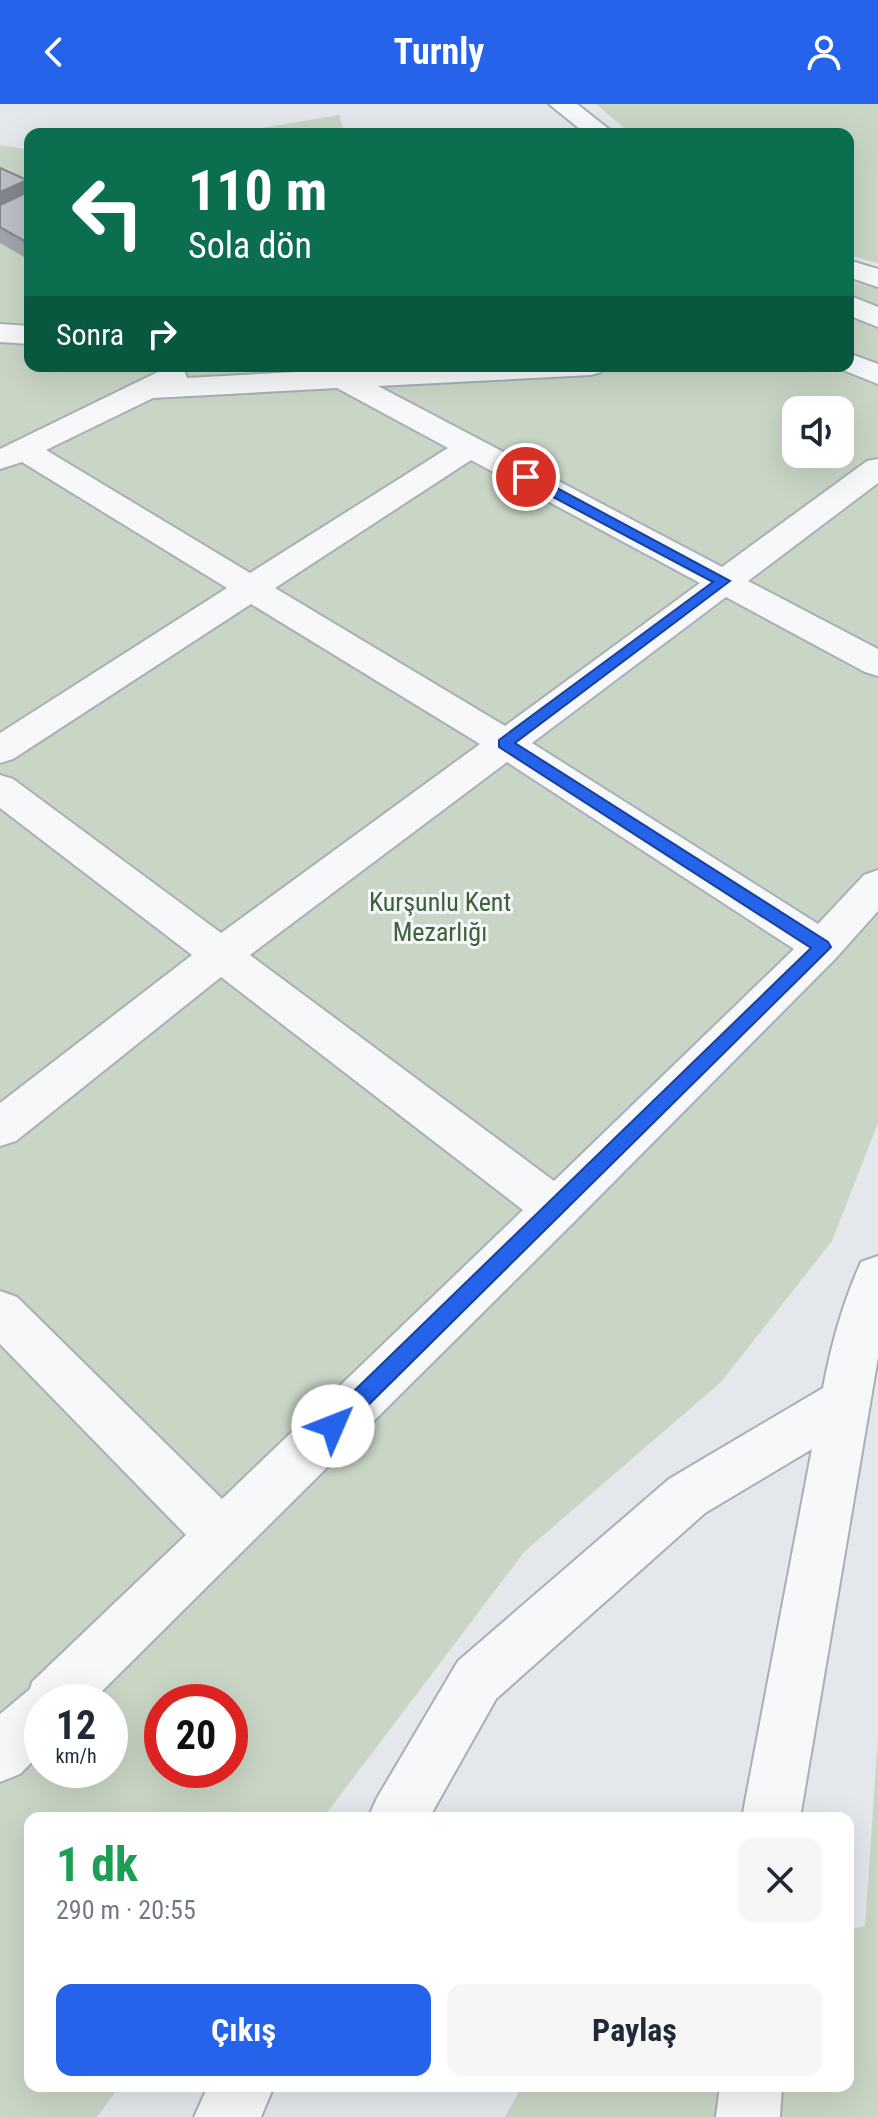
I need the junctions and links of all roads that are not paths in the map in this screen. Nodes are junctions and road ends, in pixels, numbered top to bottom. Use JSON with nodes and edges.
{"nodes":[{"id":1,"x":561,"y":104,"type":"edge"},
{"id":2,"x":594,"y":128,"type":"edge"},
{"id":3,"x":854,"y":270,"type":"edge"},
{"id":4,"x":878,"y":279,"type":"edge"},
{"id":5,"x":854,"y":307,"type":"edge"},
{"id":6,"x":878,"y":318,"type":"edge"},
{"id":7,"x":0,"y":333,"type":"edge"},
{"id":8,"x":24,"y":335,"type":"edge"},
{"id":9,"x":854,"y":365,"type":"edge"},
{"id":10,"x":181,"y":372,"type":"edge"},
{"id":11,"x":372,"y":372,"type":"edge"},
{"id":12,"x":335,"y":373,"type":"edge"},
{"id":13,"x":878,"y":375,"type":"edge"},
{"id":14,"x":146,"y":389,"type":"junction"},
{"id":15,"x":470,"y":447,"type":"junction"},
{"id":16,"x":11,"y":454,"type":"edge"},
{"id":17,"x":878,"y":468,"type":"edge"},
{"id":18,"x":723,"y":581,"type":"junction"},
{"id":19,"x":251,"y":588,"type":"junction"},
{"id":20,"x":878,"y":664,"type":"edge"},
{"id":21,"x":505,"y":743,"type":"junction"},
{"id":22,"x":0,"y":750,"type":"edge"},
{"id":23,"x":0,"y":788,"type":"edge"},
{"id":24,"x":878,"y":885,"type":"edge"},
{"id":25,"x":822,"y":947,"type":"junction"},
{"id":26,"x":221,"y":955,"type":"junction"},
{"id":27,"x":0,"y":1128,"type":"edge"},
{"id":28,"x":557,"y":1209,"type":"junction"},
{"id":29,"x":878,"y":1277,"type":"edge"},
{"id":30,"x":0,"y":1312,"type":"edge"},
{"id":31,"x":845,"y":1402,"type":"junction"},
{"id":32,"x":221,"y":1534,"type":"junction"},
{"id":33,"x":70,"y":1684,"type":"edge"},
{"id":34,"x":24,"y":1730,"type":"edge"},
{"id":35,"x":0,"y":1754,"type":"edge"},
{"id":36,"x":400,"y":1812,"type":"edge"},
{"id":37,"x":772,"y":1812,"type":"edge"},
{"id":38,"x":240,"y":2092,"type":"edge"},
{"id":39,"x":750,"y":2092,"type":"edge"},
{"id":40,"x":226,"y":2117,"type":"edge"},
{"id":41,"x":748,"y":2117,"type":"edge"}],
"edges":[{"from":1,"to":2,"type":"street"},
{"from":3,"to":4,"type":"street"},
{"from":5,"to":6,"type":"street"},
{"from":7,"to":8,"type":"street"},
{"from":9,"to":13,"type":"street"},
{"from":10,"to":14,"type":"street"},
{"from":11,"to":12,"type":"street"},
{"from":12,"to":14,"type":"street"},
{"from":12,"to":15,"type":"street"},
{"from":14,"to":16,"type":"street"},
{"from":15,"to":18,"type":"street"},
{"from":15,"to":19,"type":"street"},
{"from":16,"to":19,"type":"street"},
{"from":17,"to":18,"type":"street"},
{"from":18,"to":20,"type":"street"},
{"from":18,"to":21,"type":"street"},
{"from":19,"to":21,"type":"street"},
{"from":19,"to":22,"type":"street"},
{"from":21,"to":25,"type":"street"},
{"from":21,"to":26,"type":"street"},
{"from":23,"to":26,"type":"street"},
{"from":24,"to":25,"type":"street"},
{"from":25,"to":28,"type":"street"},
{"from":26,"to":27,"type":"street"},
{"from":26,"to":28,"type":"street"},
{"from":28,"to":32,"type":"street"},
{"from":29,"to":31,"type":"street"},
{"from":30,"to":32,"type":"street"},
{"from":31,"to":36,"type":"street"},
{"from":31,"to":37,"type":"street"},
{"from":32,"to":33,"type":"street"},
{"from":34,"to":35,"type":"street"},
{"from":38,"to":40,"type":"street"},
{"from":39,"to":41,"type":"street"}]}
